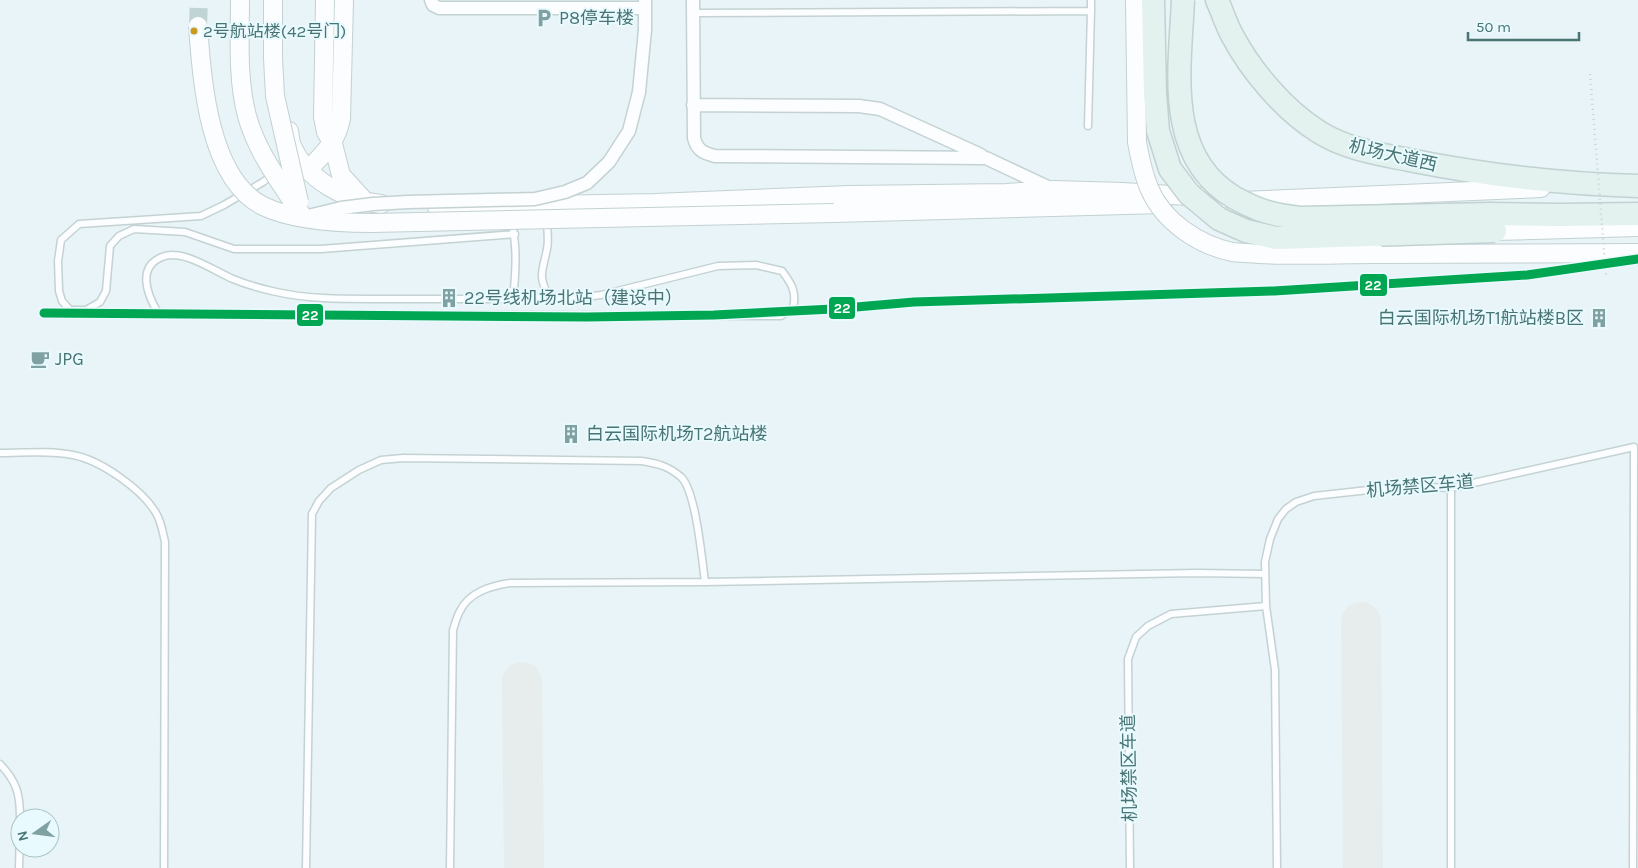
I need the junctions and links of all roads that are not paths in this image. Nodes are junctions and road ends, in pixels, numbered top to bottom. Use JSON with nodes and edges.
{"nodes":[{"id":1,"x":240,"y":0,"type":"edge"},
{"id":2,"x":273,"y":0,"type":"edge"},
{"id":3,"x":280,"y":0,"type":"edge"},
{"id":4,"x":325,"y":0,"type":"edge"},
{"id":5,"x":344,"y":0,"type":"edge"},
{"id":6,"x":432,"y":0,"type":"edge"},
{"id":7,"x":692,"y":0,"type":"edge"},
{"id":8,"x":1091,"y":0,"type":"edge"},
{"id":9,"x":1135,"y":0,"type":"edge"},
{"id":10,"x":1153,"y":0,"type":"edge"},
{"id":11,"x":1183,"y":0,"type":"edge"},
{"id":12,"x":1217,"y":0,"type":"edge"},
{"id":13,"x":527,"y":4,"type":"edge"},
{"id":14,"x":645,"y":4,"type":"edge"},
{"id":15,"x":1091,"y":11,"type":"junction"},
{"id":16,"x":693,"y":13,"type":"junction"},
{"id":17,"x":198,"y":26,"type":"tunnel mouth"},
{"id":18,"x":694,"y":105,"type":"junction"},
{"id":19,"x":1088,"y":126,"type":"dead end"},
{"id":20,"x":333,"y":144,"type":"junction"},
{"id":21,"x":292,"y":146,"type":"junction"},
{"id":22,"x":986,"y":158,"type":"junction"},
{"id":23,"x":308,"y":170,"type":"junction"},
{"id":24,"x":1638,"y":176,"type":"edge"},
{"id":25,"x":1601,"y":185,"type":"junction"},
{"id":26,"x":1638,"y":186,"type":"edge"},
{"id":27,"x":1054,"y":190,"type":"junction"},
{"id":28,"x":1261,"y":200,"type":"junction"},
{"id":29,"x":366,"y":202,"type":"junction"},
{"id":30,"x":548,"y":205,"type":"junction"},
{"id":31,"x":508,"y":207,"type":"junction"},
{"id":32,"x":1638,"y":214,"type":"edge"},
{"id":33,"x":303,"y":217,"type":"junction"},
{"id":34,"x":1493,"y":223,"type":"junction"},
{"id":35,"x":1638,"y":227,"type":"edge"},
{"id":36,"x":515,"y":234,"type":"junction"},
{"id":37,"x":1638,"y":252,"type":"edge"},
{"id":38,"x":549,"y":296,"type":"junction"},
{"id":39,"x":503,"y":299,"type":"junction"},
{"id":40,"x":1636,"y":446,"type":"edge"},
{"id":41,"x":0,"y":453,"type":"edge"},
{"id":42,"x":1451,"y":488,"type":"junction"},
{"id":43,"x":1265,"y":574,"type":"junction"},
{"id":44,"x":705,"y":582,"type":"junction"},
{"id":45,"x":1266,"y":606,"type":"junction"},
{"id":46,"x":0,"y":764,"type":"edge"},
{"id":47,"x":20,"y":808,"type":"edge"},
{"id":48,"x":164,"y":868,"type":"edge"},
{"id":49,"x":306,"y":868,"type":"edge"},
{"id":50,"x":450,"y":868,"type":"edge"},
{"id":51,"x":1130,"y":868,"type":"edge"},
{"id":52,"x":1277,"y":868,"type":"edge"},
{"id":53,"x":1451,"y":868,"type":"edge"},
{"id":54,"x":1633,"y":868,"type":"edge"}],
"edges":[{"from":1,"to":33,"type":"main road","bridge":true},
{"from":2,"to":33,"type":"main road","bridge":true},
{"from":3,"to":21,"type":"main road"},
{"from":4,"to":20,"type":"main road"},
{"from":5,"to":20,"type":"main road"},
{"from":6,"to":13,"type":"street"},
{"from":7,"to":16,"type":"street"},
{"from":8,"to":15,"type":"lane"},
{"from":9,"to":37,"type":"main road","bridge":true},
{"from":10,"to":34,"type":"highway","bridge":true},
{"from":11,"to":34,"type":"highway","bridge":true},
{"from":12,"to":25,"type":"highway","name":"机场大道西"},
{"from":13,"to":14,"type":"street"},
{"from":14,"to":33,"type":"street","bridge":true},
{"from":15,"to":16,"type":"lane"},
{"from":15,"to":19,"type":"lane"},
{"from":16,"to":18,"type":"street"},
{"from":17,"to":33,"type":"main road","bridge":true},
{"from":18,"to":22,"type":"street"},
{"from":18,"to":22,"type":"street"},
{"from":20,"to":23,"type":"main road"},
{"from":20,"to":29,"type":"main road"},
{"from":21,"to":23,"type":"main road"},
{"from":21,"to":36,"type":"lane"},
{"from":22,"to":27,"type":"street"},
{"from":23,"to":29,"type":"main road"},
{"from":24,"to":25,"type":"main road"},
{"from":25,"to":26,"type":"highway","name":"机场大道西"},
{"from":25,"to":28,"type":"main road"},
{"from":27,"to":28,"type":"main road"},
{"from":27,"to":30,"type":"main road"},
{"from":28,"to":33,"type":"main road","bridge":true},
{"from":29,"to":31,"type":"main road"},
{"from":30,"to":31,"type":"main road"},
{"from":30,"to":38,"type":"lane"},
{"from":31,"to":36,"type":"lane"},
{"from":32,"to":34,"type":"highway"},
{"from":34,"to":35,"type":"main road"},
{"from":36,"to":39,"type":"lane"},
{"from":38,"to":39,"type":"lane"},
{"from":38,"to":39,"type":"lane"},
{"from":40,"to":42,"type":"lane","name":"机场禁区车道"},
{"from":40,"to":54,"type":"lane","name":"机场禁区车道"},
{"from":41,"to":48,"type":"lane"},
{"from":42,"to":43,"type":"lane","name":"机场禁区车道"},
{"from":42,"to":53,"type":"lane"},
{"from":43,"to":44,"type":"lane"},
{"from":43,"to":45,"type":"lane","name":"机场禁区车道"},
{"from":44,"to":49,"type":"lane"},
{"from":44,"to":50,"type":"lane"},
{"from":45,"to":51,"type":"lane","name":"机场禁区车道"},
{"from":45,"to":52,"type":"lane"},
{"from":46,"to":47,"type":"lane"}]}
